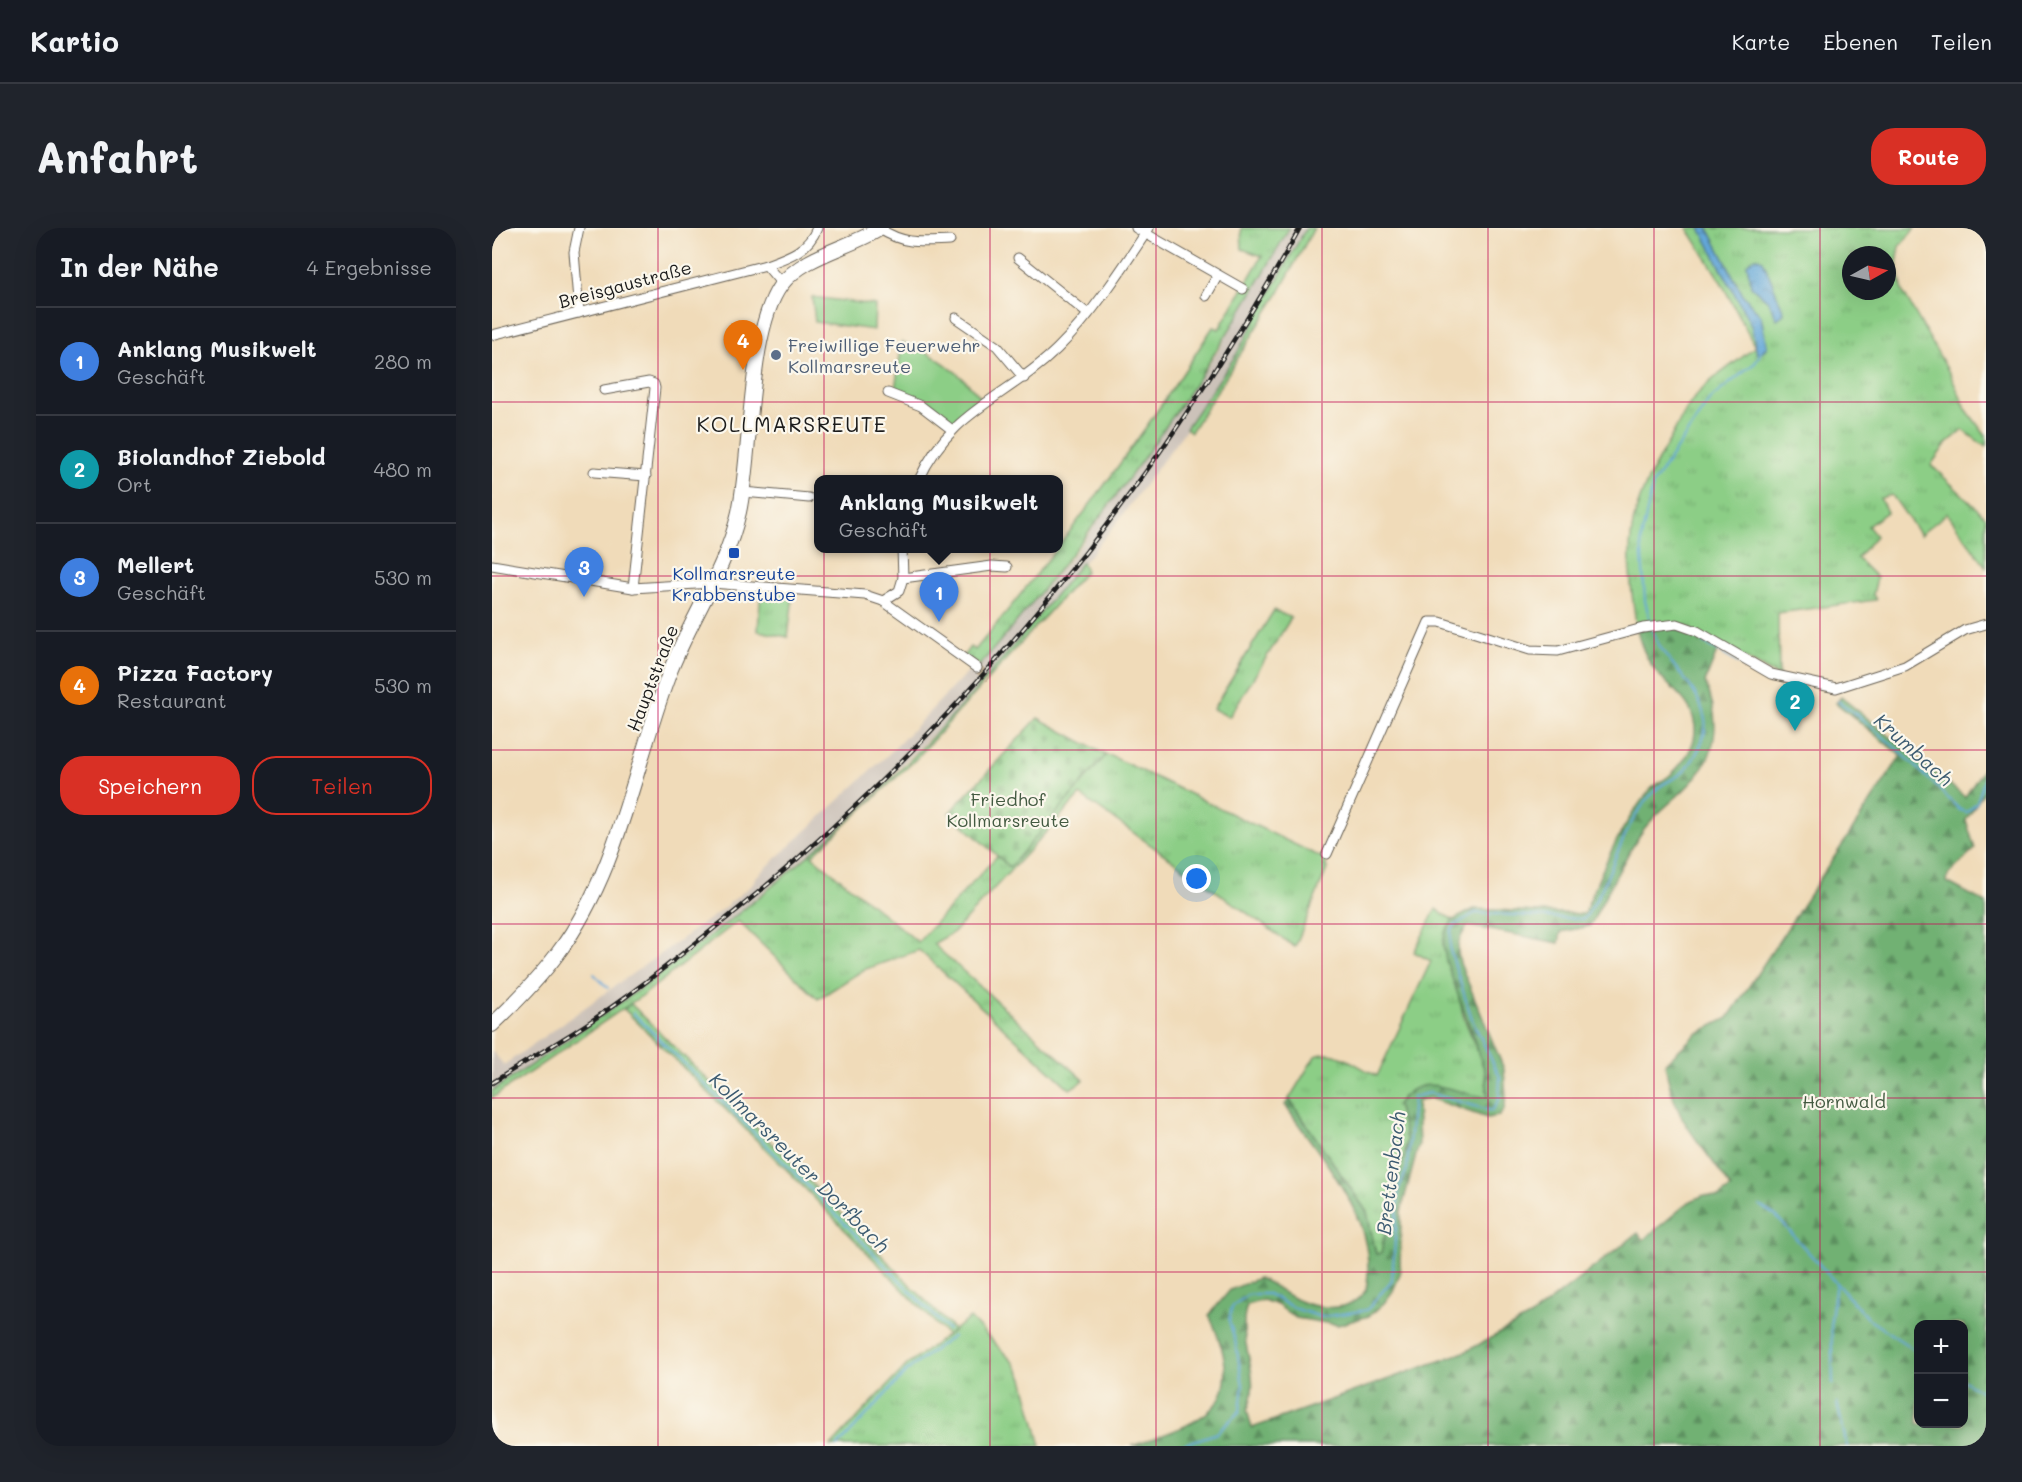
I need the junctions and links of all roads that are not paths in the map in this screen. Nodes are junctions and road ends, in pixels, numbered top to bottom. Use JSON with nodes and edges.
{"nodes":[{"id":1,"x":579,"y":228,"type":"edge"},
{"id":2,"x":817,"y":228,"type":"edge"},
{"id":3,"x":880,"y":228,"type":"edge"},
{"id":4,"x":1136,"y":228,"type":"edge"},
{"id":5,"x":1147,"y":231,"type":"edge"},
{"id":6,"x":950,"y":241,"type":"dead end"},
{"id":7,"x":807,"y":246,"type":"junction"},
{"id":8,"x":1018,"y":258,"type":"dead end"},
{"id":9,"x":815,"y":260,"type":"junction"},
{"id":10,"x":766,"y":265,"type":"junction"},
{"id":11,"x":1218,"y":275,"type":"junction"},
{"id":12,"x":782,"y":284,"type":"junction"},
{"id":13,"x":1243,"y":289,"type":"dead end"},
{"id":14,"x":1206,"y":296,"type":"dead end"},
{"id":15,"x":579,"y":314,"type":"junction"},
{"id":16,"x":1088,"y":314,"type":"junction"},
{"id":17,"x":956,"y":318,"type":"dead end"},
{"id":18,"x":492,"y":335,"type":"edge"},
{"id":19,"x":1024,"y":378,"type":"junction"},
{"id":20,"x":604,"y":390,"type":"dead end"},
{"id":21,"x":888,"y":393,"type":"dead end"},
{"id":22,"x":951,"y":429,"type":"junction"},
{"id":23,"x":594,"y":472,"type":"dead end"},
{"id":24,"x":922,"y":475,"type":"edge"},
{"id":25,"x":646,"y":476,"type":"junction"},
{"id":26,"x":743,"y":492,"type":"junction"},
{"id":27,"x":809,"y":498,"type":"dead end"},
{"id":28,"x":902,"y":553,"type":"edge"},
{"id":29,"x":492,"y":565,"type":"edge"},
{"id":30,"x":1007,"y":567,"type":"dead end"},
{"id":31,"x":903,"y":578,"type":"junction"},
{"id":32,"x":712,"y":583,"type":"junction"},
{"id":33,"x":633,"y":588,"type":"junction"},
{"id":34,"x":883,"y":601,"type":"junction"},
{"id":35,"x":1986,"y":624,"type":"edge"},
{"id":36,"x":977,"y":668,"type":"tunnel mouth"},
{"id":37,"x":1327,"y":854,"type":"dead end"},
{"id":38,"x":492,"y":1024,"type":"edge"}],
"edges":[{"from":1,"to":15,"type":"street"},
{"from":2,"to":7,"type":"street"},
{"from":3,"to":6,"type":"street","name":"Hauptstraße"},
{"from":3,"to":9,"type":"main road","name":"Hauptstraße"},
{"from":4,"to":5,"type":"street"},
{"from":5,"to":11,"type":"street"},
{"from":5,"to":16,"type":"street"},
{"from":7,"to":9,"type":"street"},
{"from":7,"to":10,"type":"street","name":"Breisgaustraße"},
{"from":8,"to":16,"type":"street"},
{"from":9,"to":12,"type":"main road","name":"Hauptstraße"},
{"from":10,"to":12,"type":"street"},
{"from":10,"to":15,"type":"street","name":"Breisgaustraße"},
{"from":11,"to":13,"type":"street"},
{"from":11,"to":14,"type":"street"},
{"from":12,"to":26,"type":"main road","name":"Hauptstraße"},
{"from":15,"to":18,"type":"street","name":"Breisgaustraße"},
{"from":16,"to":19,"type":"street"},
{"from":17,"to":19,"type":"street"},
{"from":19,"to":22,"type":"street"},
{"from":20,"to":25,"type":"street"},
{"from":21,"to":22,"type":"street"},
{"from":22,"to":24,"type":"street"},
{"from":23,"to":25,"type":"street"},
{"from":25,"to":33,"type":"street"},
{"from":26,"to":27,"type":"street"},
{"from":26,"to":32,"type":"main road","name":"Hauptstraße"},
{"from":28,"to":31,"type":"street"},
{"from":29,"to":33,"type":"street"},
{"from":30,"to":31,"type":"street"},
{"from":31,"to":34,"type":"street"},
{"from":32,"to":33,"type":"street"},
{"from":32,"to":34,"type":"street"},
{"from":32,"to":38,"type":"main road","name":"Hauptstraße"},
{"from":34,"to":36,"type":"street"},
{"from":35,"to":37,"type":"street"}]}
